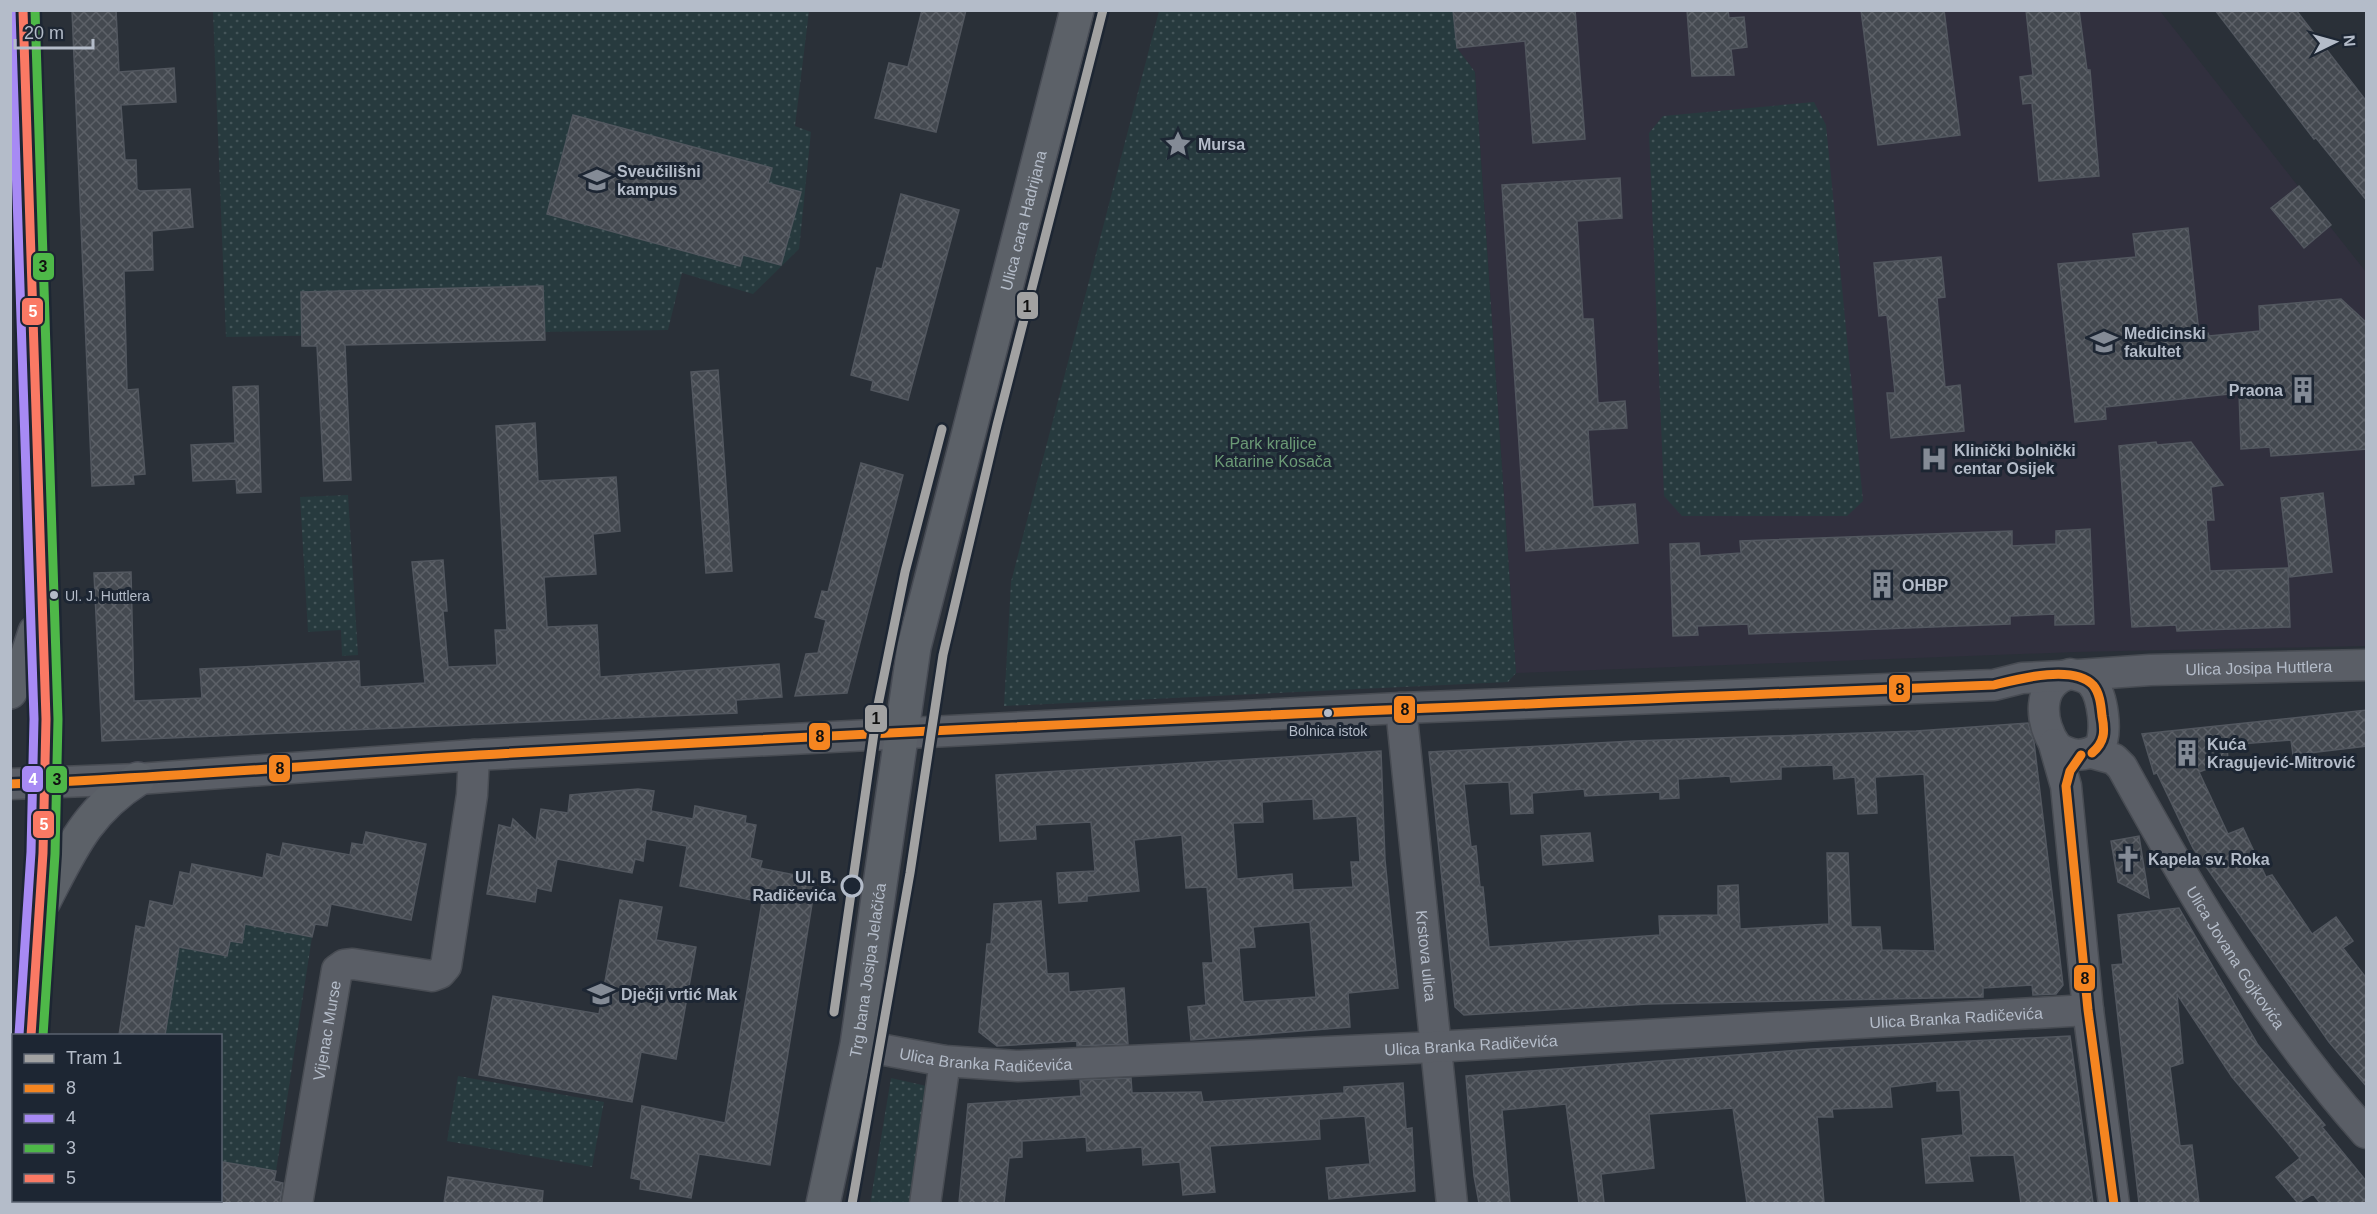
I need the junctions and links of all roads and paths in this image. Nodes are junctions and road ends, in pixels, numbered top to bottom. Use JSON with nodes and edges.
{"nodes":[{"id":1,"x":24,"y":10,"type":"edge"},
{"id":2,"x":1077,"y":10,"type":"edge"},
{"id":3,"x":43,"y":601,"type":"junction"},
{"id":4,"x":2367,"y":665,"type":"edge"},
{"id":5,"x":2150,"y":670,"type":"junction"},
{"id":6,"x":2070,"y":675,"type":"junction"},
{"id":7,"x":1994,"y":685,"type":"junction"},
{"id":8,"x":10,"y":692,"type":"edge"},
{"id":9,"x":1401,"y":708,"type":"junction"},
{"id":10,"x":2044,"y":713,"type":"junction"},
{"id":11,"x":2102,"y":713,"type":"junction"},
{"id":12,"x":902,"y":733,"type":"junction"},
{"id":13,"x":2054,"y":744,"type":"junction"},
{"id":14,"x":2087,"y":754,"type":"junction"},
{"id":15,"x":474,"y":755,"type":"junction"},
{"id":16,"x":138,"y":779,"type":"junction"},
{"id":17,"x":45,"y":783,"type":"junction"},
{"id":18,"x":10,"y":784,"type":"edge"},
{"id":19,"x":2066,"y":786,"type":"junction"},
{"id":20,"x":39,"y":910,"type":"junction"},
{"id":21,"x":2088,"y":1010,"type":"junction"},
{"id":22,"x":31,"y":1034,"type":"edge"},
{"id":23,"x":857,"y":1045,"type":"junction"},
{"id":24,"x":1436,"y":1046,"type":"junction"},
{"id":25,"x":945,"y":1061,"type":"junction"},
{"id":26,"x":2367,"y":1134,"type":"edge"},
{"id":27,"x":297,"y":1203,"type":"edge"},
{"id":28,"x":823,"y":1203,"type":"edge"},
{"id":29,"x":925,"y":1203,"type":"edge"},
{"id":30,"x":1452,"y":1203,"type":"edge"},
{"id":31,"x":2114,"y":1203,"type":"edge"}],
"edges":[{"from":1,"to":3,"type":"main road"},
{"from":2,"to":12,"type":"main road","name":"Ulica cara Hadrijana"},
{"from":3,"to":8,"type":"main road"},
{"from":3,"to":17,"type":"main road"},
{"from":4,"to":5,"type":"street","name":"Ulica Josipa Huttlera"},
{"from":5,"to":6,"type":"street","name":"Ulica Josipa Huttlera"},
{"from":5,"to":11,"type":"street","name":"Ulica Josipa Huttlera"},
{"from":6,"to":7,"type":"street","name":"Ulica Josipa Huttlera"},
{"from":6,"to":10,"type":"street"},
{"from":6,"to":11,"type":"street"},
{"from":7,"to":9,"type":"street","name":"Ulica Josipa Huttlera"},
{"from":7,"to":10,"type":"street","name":"Ulica Josipa Huttlera"},
{"from":9,"to":12,"type":"street"},
{"from":9,"to":24,"type":"street","name":"Krstova ulica"},
{"from":10,"to":13,"type":"street"},
{"from":11,"to":14,"type":"street"},
{"from":12,"to":15,"type":"street"},
{"from":12,"to":23,"type":"main road","name":"Trg bana Josipa Jelačića"},
{"from":13,"to":14,"type":"street"},
{"from":13,"to":19,"type":"street"},
{"from":14,"to":19,"type":"street"},
{"from":14,"to":26,"type":"street","name":"Ulica Jovana Gojkovića"},
{"from":15,"to":16,"type":"street"},
{"from":15,"to":27,"type":"street","name":"Vijenac Murse"},
{"from":16,"to":17,"type":"street"},
{"from":16,"to":20,"type":"main road"},
{"from":17,"to":18,"type":"street"},
{"from":17,"to":20,"type":"main road"},
{"from":19,"to":21,"type":"street"},
{"from":20,"to":22,"type":"main road"},
{"from":21,"to":24,"type":"street","name":"Ulica Branka Radičevića"},
{"from":21,"to":31,"type":"street"},
{"from":23,"to":25,"type":"street","name":"Ulica Branka Radičevića"},
{"from":23,"to":28,"type":"main road","name":"Trg bana Josipa Jelačića"},
{"from":24,"to":25,"type":"street","name":"Ulica Branka Radičevića"},
{"from":24,"to":30,"type":"street","name":"Krstova ulica"},
{"from":25,"to":29,"type":"street"}]}
